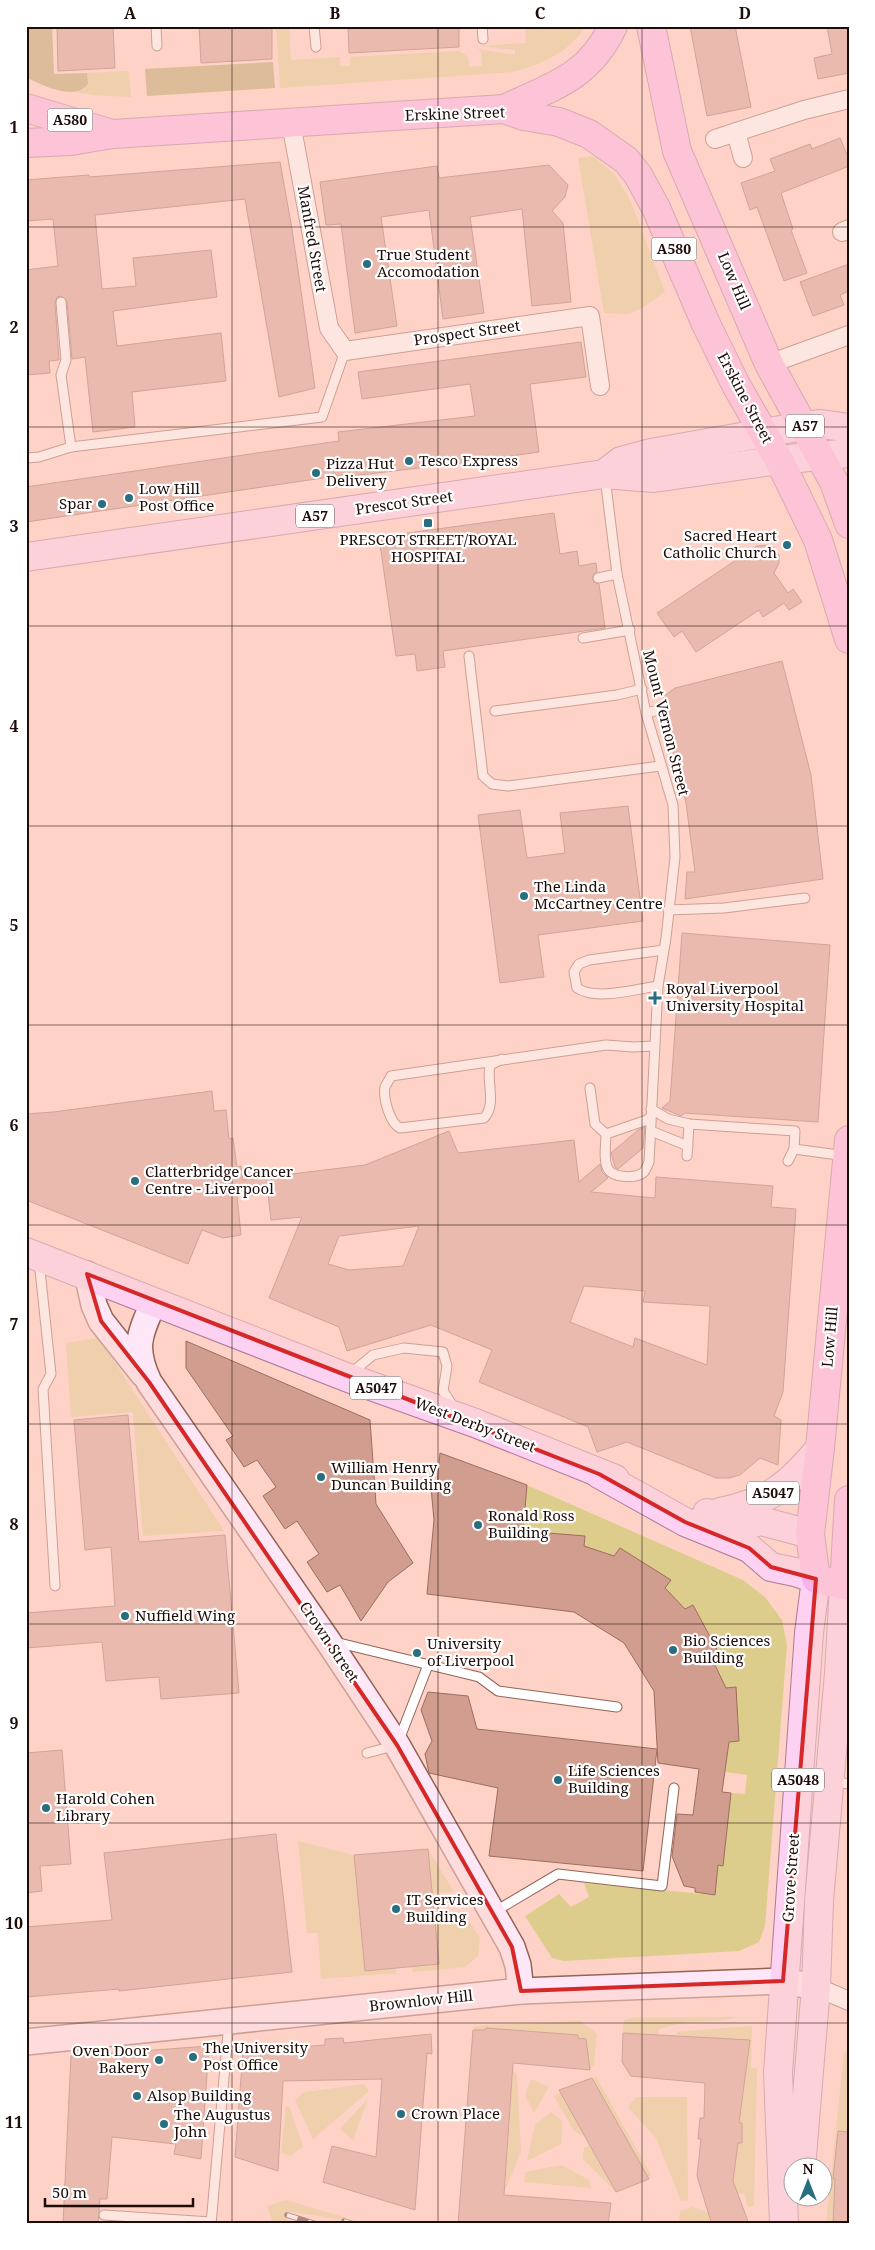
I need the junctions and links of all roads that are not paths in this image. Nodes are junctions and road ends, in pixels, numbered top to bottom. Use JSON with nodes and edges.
{"nodes":[{"id":1,"x":156,"y":26,"type":"edge"},
{"id":2,"x":314,"y":26,"type":"edge"},
{"id":3,"x":482,"y":26,"type":"edge"},
{"id":4,"x":613,"y":26,"type":"edge"},
{"id":5,"x":651,"y":26,"type":"edge"},
{"id":6,"x":483,"y":39,"type":"dead end"},
{"id":7,"x":157,"y":46,"type":"dead end"},
{"id":8,"x":316,"y":47,"type":"dead end"},
{"id":9,"x":849,"y":99,"type":"edge"},
{"id":10,"x":26,"y":108,"type":"edge"},
{"id":11,"x":504,"y":109,"type":"junction"},
{"id":12,"x":291,"y":123,"type":"junction"},
{"id":13,"x":736,"y":132,"type":"junction"},
{"id":14,"x":112,"y":134,"type":"junction"},
{"id":15,"x":715,"y":139,"type":"dead end"},
{"id":16,"x":26,"y":143,"type":"edge"},
{"id":17,"x":744,"y":158,"type":"dead end"},
{"id":18,"x":60,"y":302,"type":"dead end"},
{"id":19,"x":849,"y":334,"type":"edge"},
{"id":20,"x":345,"y":351,"type":"junction"},
{"id":21,"x":769,"y":364,"type":"junction"},
{"id":22,"x":600,"y":386,"type":"dead end"},
{"id":23,"x":803,"y":426,"type":"junction"},
{"id":24,"x":849,"y":428,"type":"edge"},
{"id":25,"x":762,"y":433,"type":"junction"},
{"id":26,"x":71,"y":447,"type":"junction"},
{"id":27,"x":849,"y":453,"type":"edge"},
{"id":28,"x":821,"y":457,"type":"junction"},
{"id":29,"x":26,"y":458,"type":"edge"},
{"id":30,"x":778,"y":460,"type":"junction"},
{"id":31,"x":604,"y":474,"type":"junction"},
{"id":32,"x":849,"y":524,"type":"edge"},
{"id":33,"x":26,"y":557,"type":"edge"},
{"id":34,"x":617,"y":574,"type":"junction"},
{"id":35,"x":598,"y":578,"type":"dead end"},
{"id":36,"x":630,"y":630,"type":"junction"},
{"id":37,"x":583,"y":638,"type":"dead end"},
{"id":38,"x":849,"y":639,"type":"edge"},
{"id":39,"x":469,"y":656,"type":"dead end"},
{"id":40,"x":642,"y":689,"type":"junction"},
{"id":41,"x":663,"y":709,"type":"dead end"},
{"id":42,"x":495,"y":711,"type":"dead end"},
{"id":43,"x":646,"y":713,"type":"junction"},
{"id":44,"x":660,"y":766,"type":"junction"},
{"id":45,"x":806,"y":898,"type":"dead end"},
{"id":46,"x":668,"y":910,"type":"junction"},
{"id":47,"x":664,"y":950,"type":"junction"},
{"id":48,"x":658,"y":986,"type":"junction"},
{"id":49,"x":654,"y":1046,"type":"junction"},
{"id":50,"x":502,"y":1059,"type":"junction"},
{"id":51,"x":590,"y":1088,"type":"dead end"},
{"id":52,"x":651,"y":1112,"type":"junction"},
{"id":53,"x":689,"y":1124,"type":"junction"},
{"id":54,"x":651,"y":1131,"type":"junction"},
{"id":55,"x":606,"y":1134,"type":"junction"},
{"id":56,"x":848,"y":1148,"type":"edge"},
{"id":57,"x":794,"y":1149,"type":"junction"},
{"id":58,"x":788,"y":1161,"type":"dead end"},
{"id":59,"x":33,"y":1254,"type":"edge"},
{"id":60,"x":87,"y":1274,"type":"junction"},
{"id":61,"x":154,"y":1302,"type":"junction"},
{"id":62,"x":346,"y":1377,"type":"junction"},
{"id":63,"x":149,"y":1382,"type":"junction"},
{"id":64,"x":462,"y":1419,"type":"junction"},
{"id":65,"x":820,"y":1448,"type":"junction"},
{"id":66,"x":599,"y":1474,"type":"junction"},
{"id":67,"x":849,"y":1500,"type":"edge"},
{"id":68,"x":711,"y":1514,"type":"junction"},
{"id":69,"x":810,"y":1534,"type":"junction"},
{"id":70,"x":847,"y":1540,"type":"edge"},
{"id":71,"x":816,"y":1580,"type":"junction"},
{"id":72,"x":55,"y":1586,"type":"dead end"},
{"id":73,"x":846,"y":1586,"type":"edge"},
{"id":74,"x":328,"y":1641,"type":"junction"},
{"id":75,"x":428,"y":1665,"type":"junction"},
{"id":76,"x":844,"y":1667,"type":"edge"},
{"id":77,"x":617,"y":1707,"type":"dead end"},
{"id":78,"x":397,"y":1745,"type":"junction"},
{"id":79,"x":367,"y":1754,"type":"dead end"},
{"id":80,"x":839,"y":1782,"type":"edge"},
{"id":81,"x":674,"y":1788,"type":"dead end"},
{"id":82,"x":492,"y":1914,"type":"junction"},
{"id":83,"x":784,"y":1981,"type":"junction"},
{"id":84,"x":816,"y":1987,"type":"junction"},
{"id":85,"x":521,"y":1991,"type":"junction"},
{"id":86,"x":849,"y":2001,"type":"edge"},
{"id":87,"x":229,"y":2022,"type":"junction"},
{"id":88,"x":26,"y":2042,"type":"edge"},
{"id":89,"x":802,"y":2158,"type":"edge"},
{"id":90,"x":798,"y":2208,"type":"edge"},
{"id":91,"x":104,"y":2215,"type":"dead end"},
{"id":92,"x":211,"y":2223,"type":"edge"},
{"id":93,"x":784,"y":2224,"type":"edge"},
{"id":94,"x":797,"y":2224,"type":"edge"}],
"edges":[{"from":1,"to":7,"type":"lane"},
{"from":2,"to":8,"type":"lane"},
{"from":3,"to":6,"type":"lane"},
{"from":4,"to":11,"type":"highway","number":"A580"},
{"from":5,"to":21,"type":"highway","name":"Low Hill","number":"A580"},
{"from":9,"to":13,"type":"street"},
{"from":10,"to":14,"type":"highway","number":"A580"},
{"from":11,"to":12,"type":"highway","name":"Erskine Street","number":"A580"},
{"from":11,"to":25,"type":"highway","name":"Erskine Street","number":"A580"},
{"from":12,"to":14,"type":"highway","name":"Erskine Street","number":"A580"},
{"from":12,"to":20,"type":"street","name":"Manfred Street"},
{"from":13,"to":15,"type":"street"},
{"from":13,"to":17,"type":"street"},
{"from":14,"to":16,"type":"highway","name":"Erskine Street","number":"A580"},
{"from":18,"to":26,"type":"lane"},
{"from":19,"to":21,"type":"street"},
{"from":20,"to":22,"type":"street","name":"Prospect Street"},
{"from":20,"to":26,"type":"lane"},
{"from":21,"to":23,"type":"highway","name":"Low Hill","number":"A580"},
{"from":23,"to":24,"type":"main road","name":"Prescot Street","number":"A57"},
{"from":23,"to":25,"type":"main road","name":"Prescot Street","number":"A57"},
{"from":23,"to":28,"type":"highway","name":"Low Hill","number":"A580"},
{"from":25,"to":30,"type":"highway","name":"Erskine Street","number":"A580"},
{"from":25,"to":31,"type":"main road","name":"Prescot Street","number":"A57"},
{"from":26,"to":29,"type":"lane"},
{"from":27,"to":28,"type":"main road","number":"A57"},
{"from":28,"to":30,"type":"main road","number":"A57"},
{"from":28,"to":32,"type":"highway","name":"Low Hill","number":"A580"},
{"from":30,"to":31,"type":"main road","name":"Prescot Street","number":"A57"},
{"from":30,"to":38,"type":"highway","number":"A580"},
{"from":31,"to":33,"type":"main road","name":"Prescot Street","number":"A57"},
{"from":31,"to":34,"type":"lane","name":"Mount Vernon Street"},
{"from":34,"to":35,"type":"lane"},
{"from":34,"to":36,"type":"lane","name":"Mount Vernon Street"},
{"from":36,"to":37,"type":"lane"},
{"from":36,"to":40,"type":"lane","name":"Mount Vernon Street"},
{"from":39,"to":44,"type":"lane"},
{"from":40,"to":42,"type":"lane"},
{"from":40,"to":43,"type":"lane","name":"Mount Vernon Street"},
{"from":41,"to":43,"type":"lane"},
{"from":43,"to":44,"type":"lane","name":"Mount Vernon Street"},
{"from":44,"to":46,"type":"lane","name":"Mount Vernon Street"},
{"from":45,"to":46,"type":"lane"},
{"from":46,"to":47,"type":"lane","name":"Mount Vernon Street"},
{"from":47,"to":48,"type":"lane","name":"Mount Vernon Street"},
{"from":47,"to":48,"type":"lane"},
{"from":48,"to":49,"type":"lane","name":"Mount Vernon Street"},
{"from":49,"to":50,"type":"lane"},
{"from":49,"to":52,"type":"lane","name":"Mount Vernon Street"},
{"from":50,"to":50,"type":"lane"},
{"from":51,"to":55,"type":"lane"},
{"from":52,"to":53,"type":"lane"},
{"from":52,"to":54,"type":"lane","name":"Mount Vernon Street"},
{"from":52,"to":55,"type":"lane"},
{"from":53,"to":54,"type":"lane"},
{"from":53,"to":57,"type":"lane"},
{"from":54,"to":55,"type":"lane","name":"Mount Vernon Street"},
{"from":56,"to":57,"type":"lane"},
{"from":56,"to":65,"type":"highway","name":"Low Hill"},
{"from":57,"to":58,"type":"lane"},
{"from":59,"to":60,"type":"main road","number":"A5047"},
{"from":59,"to":72,"type":"lane"},
{"from":60,"to":61,"type":"main road","number":"A5047"},
{"from":60,"to":63,"type":"street"},
{"from":61,"to":62,"type":"main road","name":"West Derby Street","number":"A5047"},
{"from":61,"to":63,"type":"street","name":"Crown Street"},
{"from":62,"to":64,"type":"main road","name":"West Derby Street","number":"A5047"},
{"from":62,"to":64,"type":"lane"},
{"from":63,"to":74,"type":"street","name":"Crown Street"},
{"from":64,"to":66,"type":"main road","name":"West Derby Street","number":"A5047"},
{"from":65,"to":68,"type":"main road","number":"A5047"},
{"from":65,"to":69,"type":"highway","name":"Low Hill"},
{"from":66,"to":68,"type":"main road","name":"West Derby Street","number":"A5047"},
{"from":66,"to":71,"type":"main road","name":"West Derby Street","number":"A5047"},
{"from":67,"to":70,"type":"highway"},
{"from":68,"to":69,"type":"main road","name":"West Derby Street","number":"A5047"},
{"from":69,"to":70,"type":"highway","number":"A5047"},
{"from":69,"to":71,"type":"highway","name":"Grove Street","number":"A5048"},
{"from":70,"to":73,"type":"highway","number":"A5048"},
{"from":71,"to":73,"type":"highway","name":"West Derby Street","number":"A5047"},
{"from":71,"to":83,"type":"main road","name":"Grove Street","number":"A5048"},
{"from":73,"to":76,"type":"main road","name":"Grove Street","number":"A5048"},
{"from":74,"to":75,"type":"lane"},
{"from":74,"to":78,"type":"street","name":"Crown Street"},
{"from":75,"to":77,"type":"lane"},
{"from":75,"to":78,"type":"lane"},
{"from":76,"to":80,"type":"main road","name":"Grove Street","number":"A5048"},
{"from":78,"to":79,"type":"lane"},
{"from":78,"to":82,"type":"street","name":"Crown Street"},
{"from":80,"to":84,"type":"main road","name":"Grove Street","number":"A5048"},
{"from":81,"to":82,"type":"lane"},
{"from":82,"to":85,"type":"street","name":"Crown Street"},
{"from":83,"to":84,"type":"street","name":"Brownlow Hill"},
{"from":83,"to":85,"type":"street","name":"Brownlow Hill"},
{"from":83,"to":93,"type":"main road","name":"Grove Street","number":"A5048"},
{"from":84,"to":86,"type":"street"},
{"from":84,"to":89,"type":"main road","name":"Grove Street","number":"A5048"},
{"from":85,"to":87,"type":"street","name":"Brownlow Hill"},
{"from":87,"to":88,"type":"street","name":"Brownlow Hill"},
{"from":87,"to":92,"type":"lane"},
{"from":90,"to":94,"type":"main road"},
{"from":91,"to":92,"type":"lane"}]}
